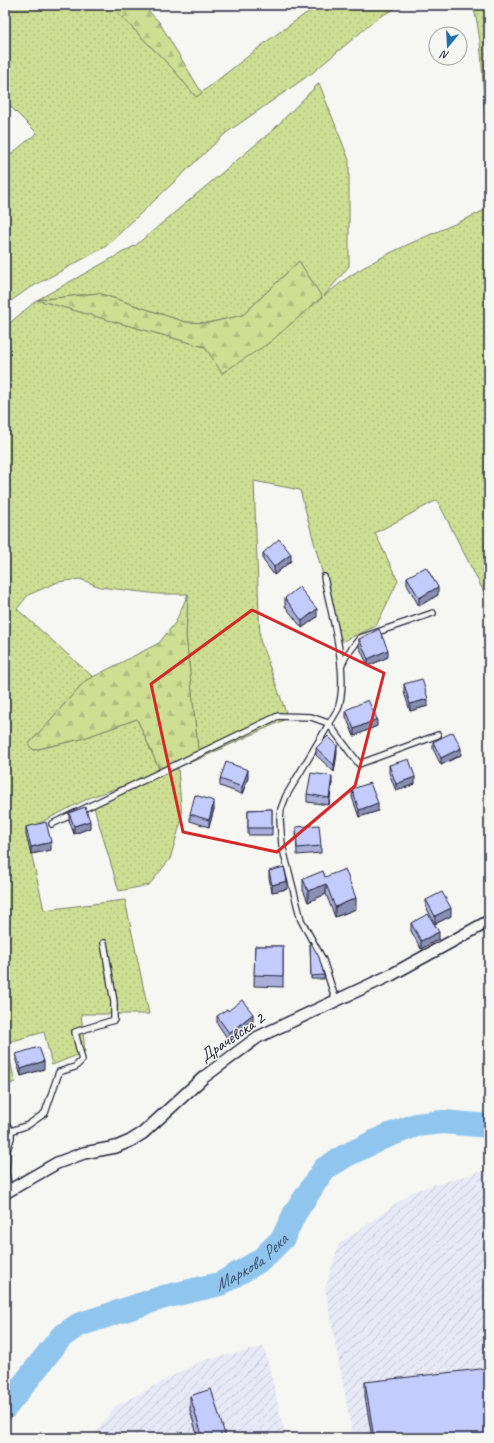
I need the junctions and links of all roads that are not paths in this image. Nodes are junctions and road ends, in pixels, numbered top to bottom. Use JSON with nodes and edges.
{"nodes":[{"id":1,"x":324,"y":577,"type":"dead end"},
{"id":2,"x":433,"y":613,"type":"dead end"},
{"id":3,"x":341,"y":666,"type":"junction"},
{"id":4,"x":328,"y":723,"type":"junction"},
{"id":5,"x":438,"y":735,"type":"dead end"},
{"id":6,"x":52,"y":824,"type":"dead end"},
{"id":7,"x":489,"y":921,"type":"edge"},
{"id":8,"x":104,"y":943,"type":"dead end"},
{"id":9,"x":336,"y":1001,"type":"junction"},
{"id":10,"x":5,"y":1123,"type":"edge"},
{"id":11,"x":11,"y":1131,"type":"junction"},
{"id":12,"x":7,"y":1192,"type":"edge"}],
"edges":[{"from":1,"to":3,"type":"lane"},
{"from":2,"to":3,"type":"lane"},
{"from":3,"to":4,"type":"lane"},
{"from":4,"to":5,"type":"lane"},
{"from":4,"to":6,"type":"lane"},
{"from":4,"to":9,"type":"lane"},
{"from":7,"to":9,"type":"street","name":"Драчевска 2"},
{"from":8,"to":11,"type":"lane"},
{"from":9,"to":12,"type":"street","name":"Драчевска 2"},
{"from":10,"to":11,"type":"lane"},
{"from":11,"to":12,"type":"lane"}]}
